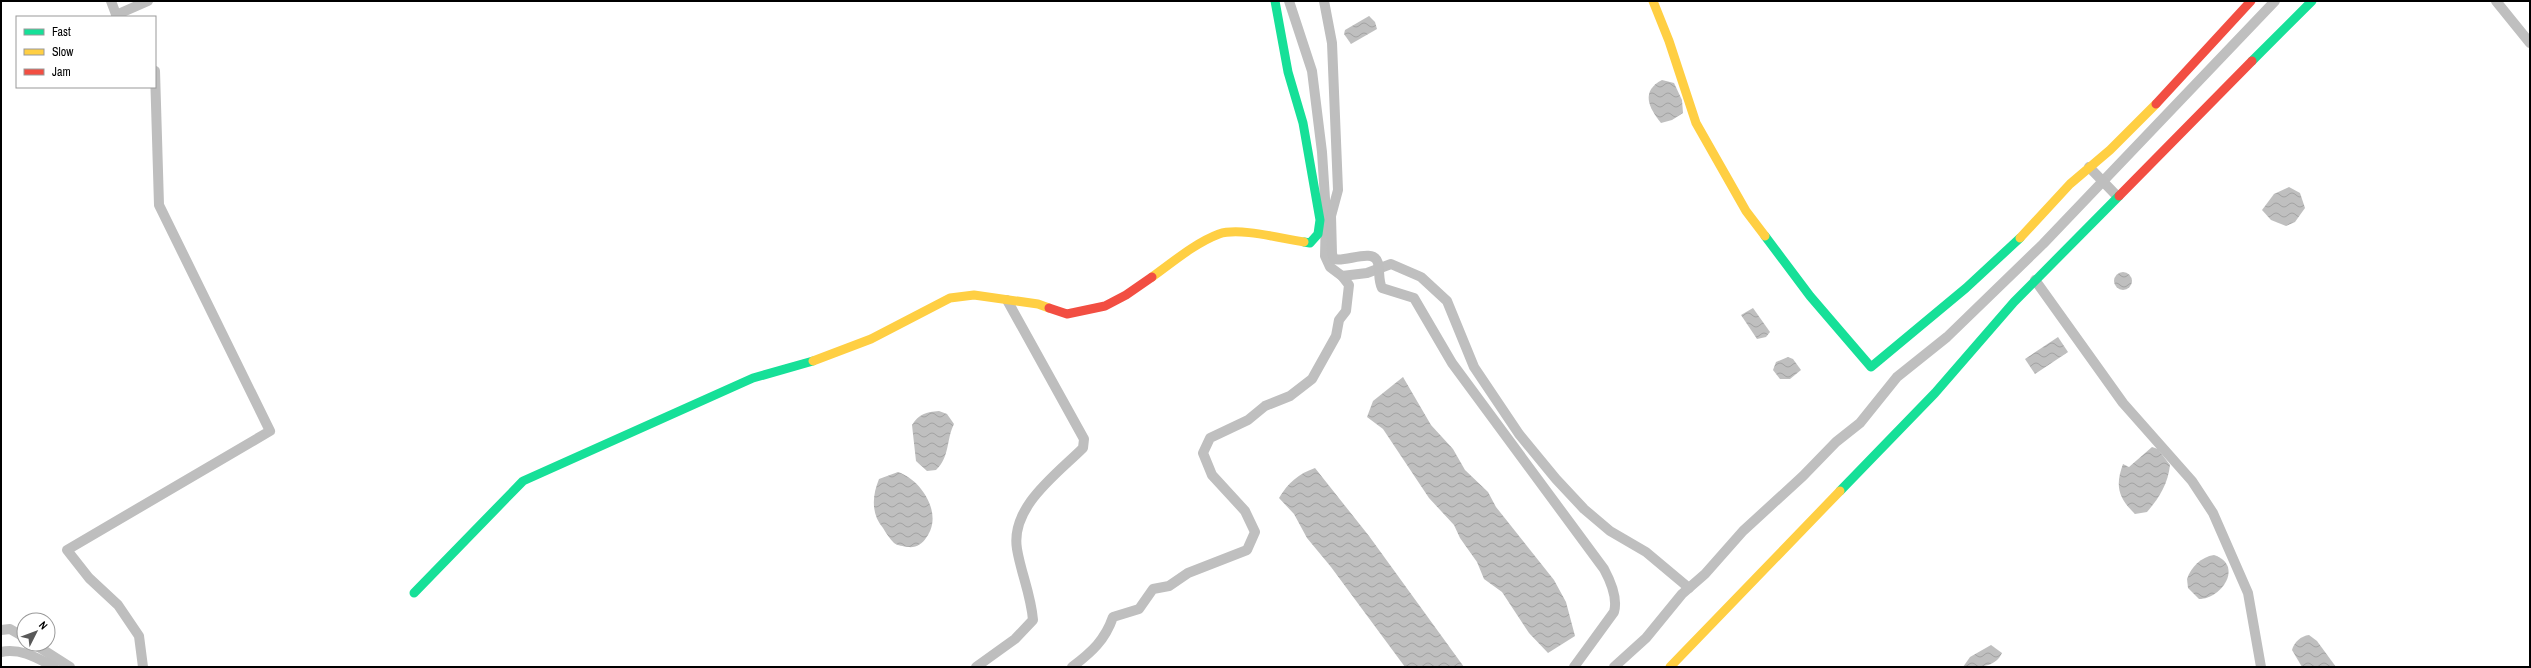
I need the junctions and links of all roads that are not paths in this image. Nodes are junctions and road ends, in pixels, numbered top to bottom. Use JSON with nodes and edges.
{"nodes":[{"id":1,"x":111,"y":1,"type":"edge"},
{"id":2,"x":148,"y":1,"type":"edge"},
{"id":3,"x":1274,"y":1,"type":"edge"},
{"id":4,"x":1324,"y":1,"type":"edge"},
{"id":5,"x":1653,"y":1,"type":"edge"},
{"id":6,"x":2251,"y":1,"type":"edge"},
{"id":7,"x":2312,"y":1,"type":"edge"},
{"id":8,"x":117,"y":16,"type":"edge"},
{"id":9,"x":156,"y":88,"type":"edge"},
{"id":10,"x":2089,"y":167,"type":"junction"},
{"id":11,"x":2117,"y":196,"type":"junction"},
{"id":12,"x":2035,"y":280,"type":"junction"},
{"id":13,"x":1007,"y":300,"type":"junction"},
{"id":14,"x":414,"y":593,"type":"dead end"},
{"id":15,"x":1,"y":652,"type":"edge"},
{"id":16,"x":54,"y":667,"type":"edge"},
{"id":17,"x":143,"y":667,"type":"edge"},
{"id":18,"x":976,"y":667,"type":"edge"},
{"id":19,"x":1574,"y":667,"type":"edge"},
{"id":20,"x":1670,"y":667,"type":"edge"},
{"id":21,"x":2261,"y":667,"type":"edge"}],
"edges":[{"from":1,"to":8,"type":"street"},
{"from":2,"to":8,"type":"street"},
{"from":3,"to":13,"type":"street"},
{"from":4,"to":19,"type":"street"},
{"from":5,"to":10,"type":"street"},
{"from":6,"to":10,"type":"street"},
{"from":7,"to":11,"type":"street"},
{"from":9,"to":17,"type":"street"},
{"from":10,"to":11,"type":"street"},
{"from":11,"to":12,"type":"street"},
{"from":12,"to":20,"type":"street"},
{"from":12,"to":21,"type":"street"},
{"from":13,"to":14,"type":"street"},
{"from":13,"to":18,"type":"street"},
{"from":15,"to":16,"type":"street"}]}
